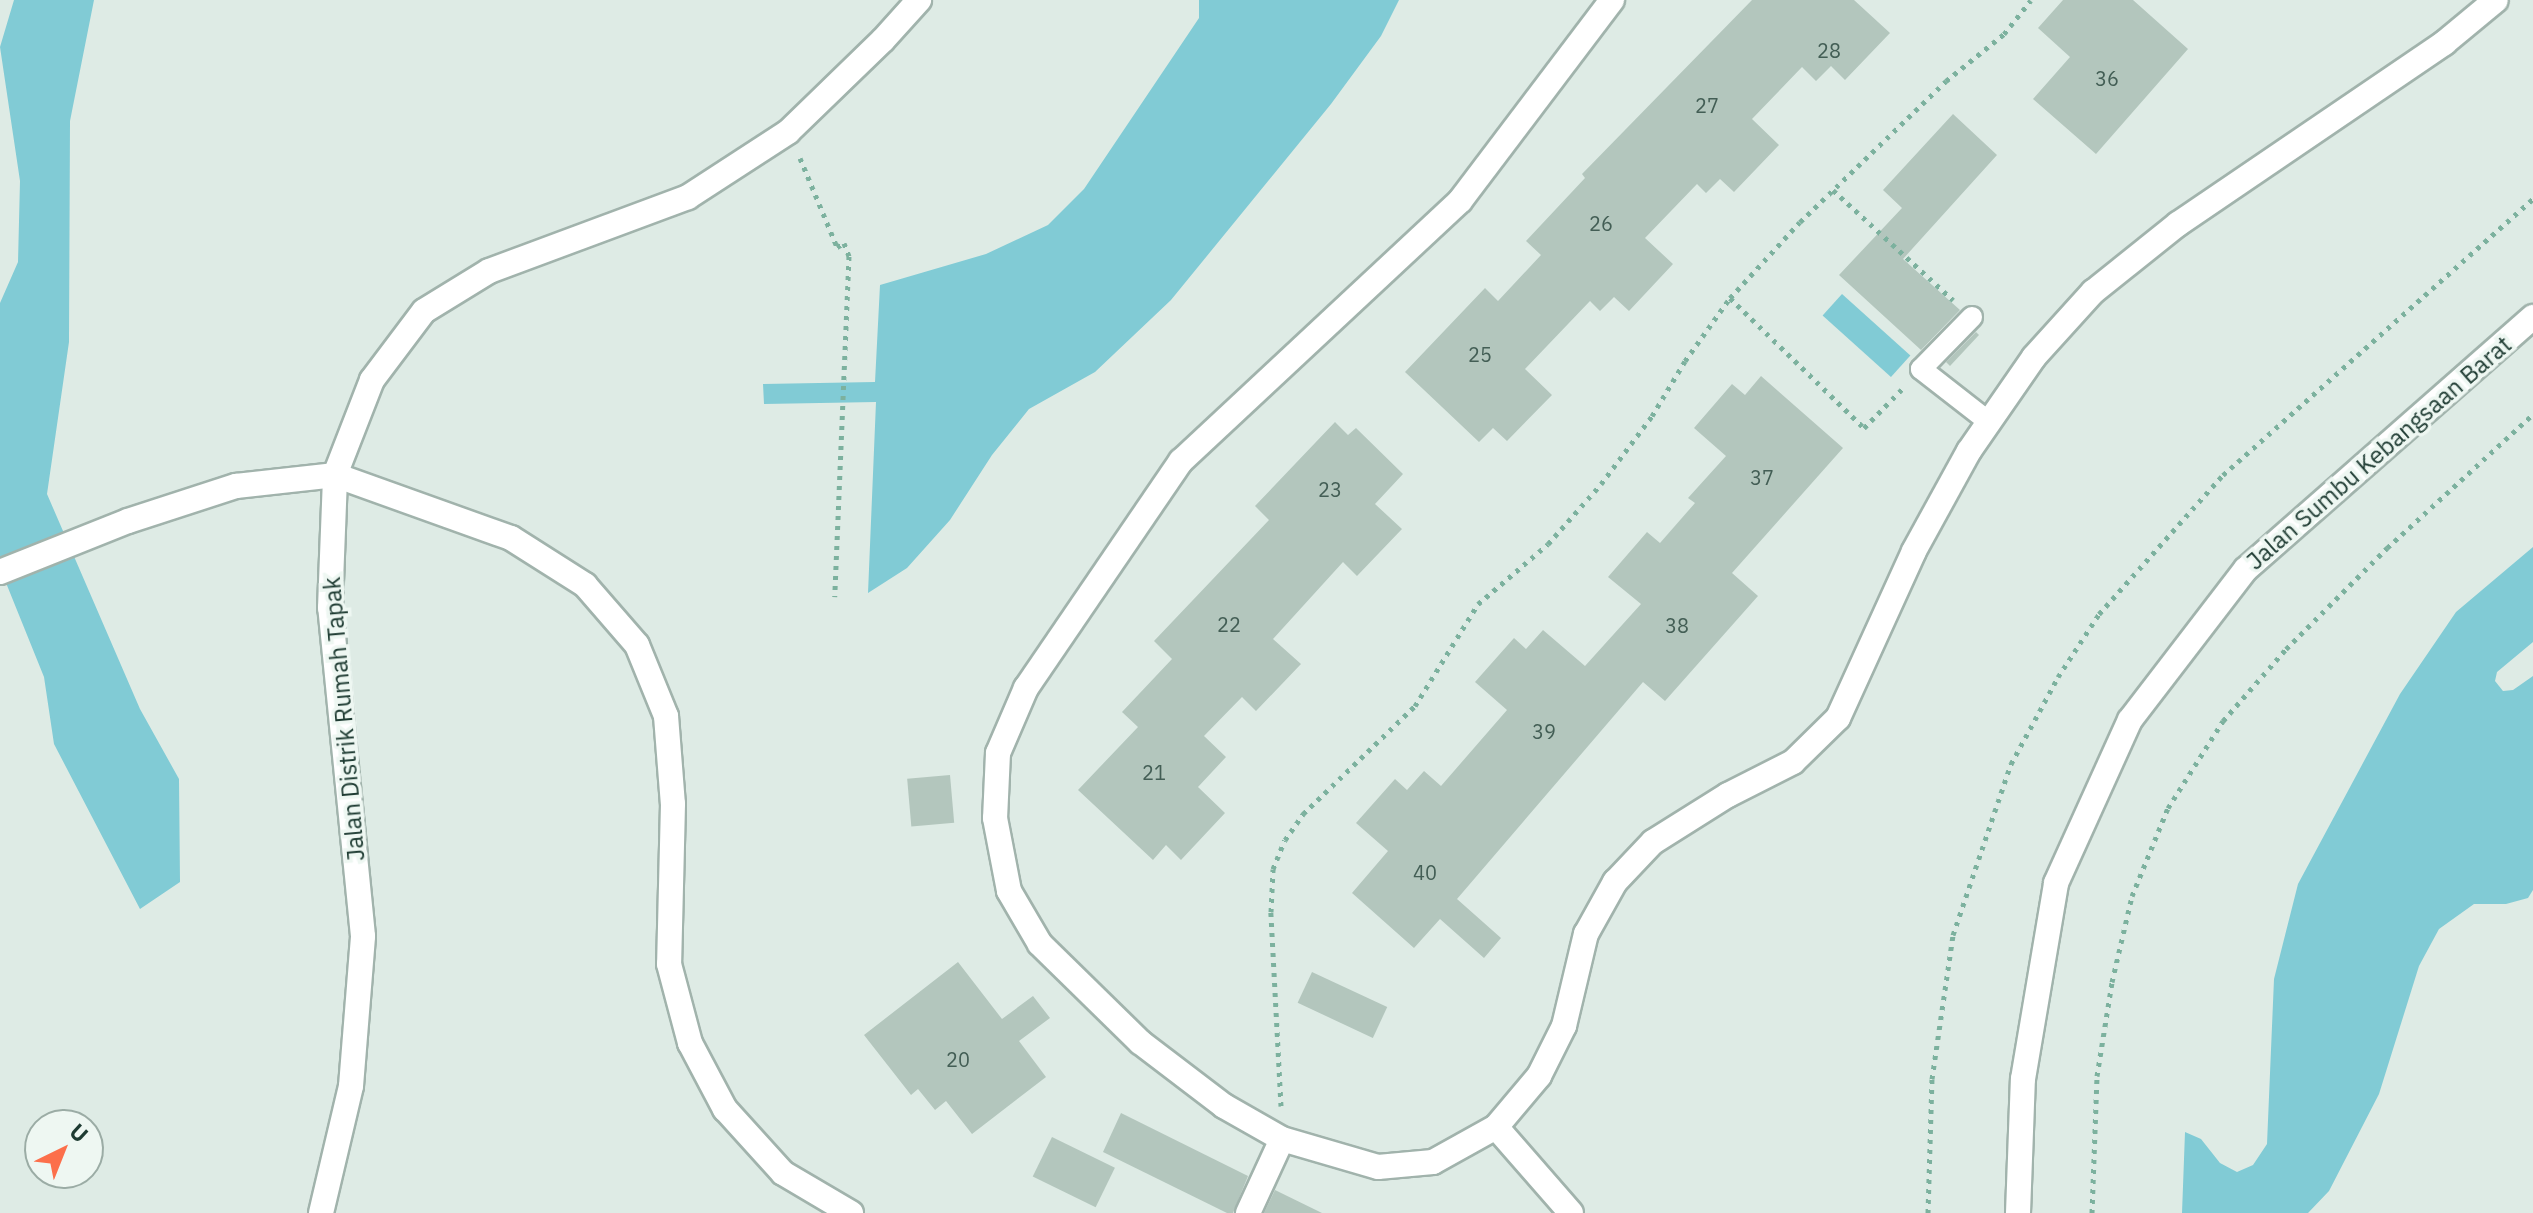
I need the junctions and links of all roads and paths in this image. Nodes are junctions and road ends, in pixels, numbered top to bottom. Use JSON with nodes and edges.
{"nodes":[{"id":1,"x":919,"y":0,"type":"edge"},
{"id":2,"x":1612,"y":0,"type":"edge"},
{"id":3,"x":2031,"y":0,"type":"edge"},
{"id":4,"x":2496,"y":0,"type":"edge"},
{"id":5,"x":788,"y":132,"type":"junction"},
{"id":6,"x":1833,"y":190,"type":"junction"},
{"id":7,"x":1730,"y":298,"type":"junction"},
{"id":8,"x":1972,"y":317,"type":"joint"},
{"id":9,"x":2533,"y":317,"type":"edge"},
{"id":10,"x":1921,"y":369,"type":"junction"},
{"id":11,"x":2533,"y":414,"type":"edge"},
{"id":12,"x":1989,"y":422,"type":"junction"},
{"id":13,"x":335,"y":475,"type":"junction"},
{"id":14,"x":0,"y":572,"type":"edge"},
{"id":15,"x":835,"y":597,"type":"dead end"},
{"id":16,"x":1496,"y":1127,"type":"junction"},
{"id":17,"x":1282,"y":1139,"type":"junction"},
{"id":18,"x":1566,"y":1211,"type":"edge"},
{"id":19,"x":321,"y":1213,"type":"edge"},
{"id":20,"x":851,"y":1213,"type":"edge"},
{"id":21,"x":1248,"y":1213,"type":"edge"},
{"id":22,"x":2018,"y":1213,"type":"edge"},
{"id":23,"x":2092,"y":1213,"type":"edge"}],
"edges":[{"from":1,"to":5,"type":"street","name":"Jalan Distrik Rumah Tapak"},
{"from":2,"to":17,"type":"street"},
{"from":3,"to":6,"type":"path"},
{"from":4,"to":12,"type":"street"},
{"from":5,"to":13,"type":"street","name":"Jalan Distrik Rumah Tapak"},
{"from":5,"to":15,"type":"path"},
{"from":6,"to":7,"type":"path"},
{"from":6,"to":8,"type":"path"},
{"from":7,"to":10,"type":"path"},
{"from":7,"to":17,"type":"path"},
{"from":8,"to":10,"type":"lane"},
{"from":9,"to":22,"type":"street","name":"Jalan Sumbu Kebangsaan Barat"},
{"from":10,"to":12,"type":"lane"},
{"from":11,"to":23,"type":"path"},
{"from":12,"to":16,"type":"street"},
{"from":13,"to":14,"type":"street"},
{"from":13,"to":19,"type":"street","name":"Jalan Distrik Rumah Tapak"},
{"from":13,"to":20,"type":"street"},
{"from":16,"to":17,"type":"street"},
{"from":16,"to":18,"type":"street"},
{"from":17,"to":21,"type":"street"}]}
